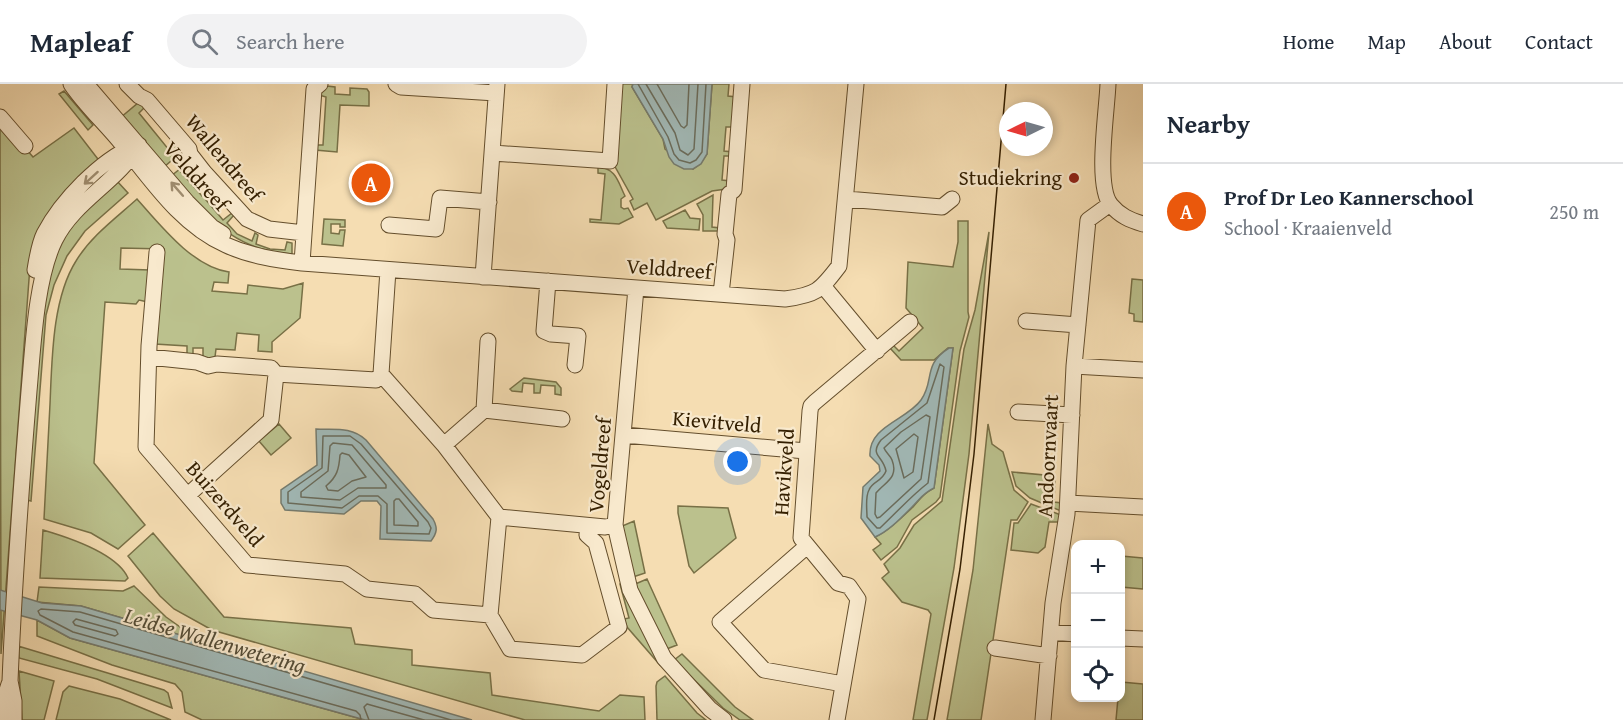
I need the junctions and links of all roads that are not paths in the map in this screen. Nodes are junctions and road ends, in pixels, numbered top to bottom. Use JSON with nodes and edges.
{"nodes":[{"id":1,"x":72,"y":84,"type":"edge"},
{"id":2,"x":86,"y":84,"type":"edge"},
{"id":3,"x":127,"y":84,"type":"edge"},
{"id":4,"x":320,"y":84,"type":"edge"},
{"id":5,"x":396,"y":84,"type":"edge"},
{"id":6,"x":615,"y":84,"type":"edge"},
{"id":7,"x":742,"y":84,"type":"edge"},
{"id":8,"x":856,"y":84,"type":"edge"},
{"id":9,"x":1108,"y":84,"type":"edge"},
{"id":10,"x":497,"y":88,"type":"edge"},
{"id":11,"x":0,"y":117,"type":"edge"},
{"id":12,"x":25,"y":146,"type":"dead end"},
{"id":13,"x":134,"y":149,"type":"junction"},
{"id":14,"x":493,"y":153,"type":"junction"},
{"id":15,"x":846,"y":199,"type":"junction"},
{"id":16,"x":952,"y":199,"type":"dead end"},
{"id":17,"x":489,"y":202,"type":"junction"},
{"id":18,"x":1110,"y":204,"type":"junction"},
{"id":19,"x":1143,"y":224,"type":"edge"},
{"id":20,"x":389,"y":225,"type":"dead end"},
{"id":21,"x":304,"y":233,"type":"junction"},
{"id":22,"x":157,"y":252,"type":"dead end"},
{"id":23,"x":302,"y":263,"type":"junction"},
{"id":24,"x":388,"y":270,"type":"junction"},
{"id":25,"x":483,"y":277,"type":"junction"},
{"id":26,"x":548,"y":281,"type":"junction"},
{"id":27,"x":824,"y":287,"type":"junction"},
{"id":28,"x":636,"y":288,"type":"junction"},
{"id":29,"x":721,"y":294,"type":"junction"},
{"id":30,"x":1026,"y":321,"type":"dead end"},
{"id":31,"x":910,"y":322,"type":"dead end"},
{"id":32,"x":1078,"y":325,"type":"junction"},
{"id":33,"x":488,"y":342,"type":"dead end"},
{"id":34,"x":877,"y":351,"type":"junction"},
{"id":35,"x":149,"y":357,"type":"junction"},
{"id":36,"x":575,"y":365,"type":"dead end"},
{"id":37,"x":1074,"y":366,"type":"junction"},
{"id":38,"x":1143,"y":370,"type":"edge"},
{"id":39,"x":276,"y":374,"type":"junction"},
{"id":40,"x":381,"y":374,"type":"junction"},
{"id":41,"x":484,"y":410,"type":"junction"},
{"id":42,"x":1018,"y":412,"type":"dead end"},
{"id":43,"x":1072,"y":415,"type":"junction"},
{"id":44,"x":562,"y":419,"type":"dead end"},
{"id":45,"x":624,"y":435,"type":"junction"},
{"id":46,"x":444,"y":446,"type":"junction"},
{"id":47,"x":806,"y":451,"type":"junction"},
{"id":48,"x":188,"y":495,"type":"junction"},
{"id":49,"x":1068,"y":503,"type":"junction"},
{"id":50,"x":1143,"y":507,"type":"edge"},
{"id":51,"x":499,"y":517,"type":"junction"},
{"id":52,"x":615,"y":525,"type":"junction"},
{"id":53,"x":588,"y":526,"type":"junction"},
{"id":54,"x":807,"y":546,"type":"junction"},
{"id":55,"x":490,"y":615,"type":"junction"},
{"id":56,"x":1051,"y":632,"type":"junction"},
{"id":57,"x":1071,"y":634,"type":"edge"},
{"id":58,"x":1125,"y":638,"type":"edge"},
{"id":59,"x":1143,"y":639,"type":"edge"},
{"id":60,"x":994,"y":648,"type":"dead end"},
{"id":61,"x":1049,"y":656,"type":"junction"},
{"id":62,"x":10,"y":681,"type":"junction"},
{"id":63,"x":843,"y":684,"type":"junction"},
{"id":64,"x":3,"y":720,"type":"edge"},
{"id":65,"x":14,"y":720,"type":"edge"},
{"id":66,"x":724,"y":720,"type":"edge"},
{"id":67,"x":837,"y":720,"type":"edge"},
{"id":68,"x":1043,"y":720,"type":"edge"}],
"edges":[{"from":1,"to":13,"type":"street"},
{"from":2,"to":13,"type":"street","name":"Velddreef"},
{"from":3,"to":21,"type":"street","name":"Wallendreef"},
{"from":4,"to":21,"type":"street"},
{"from":5,"to":10,"type":"street"},
{"from":6,"to":14,"type":"street"},
{"from":7,"to":29,"type":"street"},
{"from":8,"to":15,"type":"street"},
{"from":9,"to":18,"type":"street"},
{"from":10,"to":14,"type":"street"},
{"from":11,"to":12,"type":"street"},
{"from":13,"to":23,"type":"street","name":"Velddreef"},
{"from":13,"to":62,"type":"street"},
{"from":14,"to":17,"type":"street"},
{"from":15,"to":16,"type":"street"},
{"from":15,"to":27,"type":"street"},
{"from":17,"to":20,"type":"street"},
{"from":17,"to":25,"type":"street"},
{"from":18,"to":19,"type":"street"},
{"from":18,"to":32,"type":"street","name":"Andoornvaart"},
{"from":21,"to":23,"type":"street"},
{"from":22,"to":35,"type":"street","name":"Buizerdveld"},
{"from":23,"to":24,"type":"street","name":"Velddreef"},
{"from":24,"to":25,"type":"street","name":"Velddreef"},
{"from":24,"to":40,"type":"street"},
{"from":25,"to":26,"type":"street","name":"Velddreef"},
{"from":26,"to":28,"type":"street","name":"Velddreef"},
{"from":26,"to":36,"type":"street"},
{"from":27,"to":29,"type":"street","name":"Velddreef"},
{"from":27,"to":34,"type":"street"},
{"from":28,"to":29,"type":"street","name":"Velddreef"},
{"from":28,"to":45,"type":"street","name":"Vogeldreef"},
{"from":30,"to":32,"type":"street"},
{"from":31,"to":34,"type":"street","name":"Havikveld"},
{"from":32,"to":37,"type":"street","name":"Andoornvaart"},
{"from":33,"to":41,"type":"street"},
{"from":34,"to":47,"type":"street","name":"Havikveld"},
{"from":35,"to":39,"type":"street"},
{"from":35,"to":48,"type":"street","name":"Buizerdveld"},
{"from":37,"to":38,"type":"street"},
{"from":37,"to":43,"type":"street","name":"Andoornvaart"},
{"from":39,"to":40,"type":"street"},
{"from":39,"to":48,"type":"street"},
{"from":40,"to":46,"type":"street"},
{"from":41,"to":44,"type":"street"},
{"from":41,"to":46,"type":"street"},
{"from":42,"to":43,"type":"street"},
{"from":43,"to":49,"type":"street","name":"Andoornvaart"},
{"from":45,"to":47,"type":"street","name":"Kievitveld"},
{"from":45,"to":52,"type":"street","name":"Vogeldreef"},
{"from":46,"to":51,"type":"street"},
{"from":47,"to":54,"type":"street","name":"Havikveld"},
{"from":48,"to":55,"type":"street","name":"Buizerdveld"},
{"from":49,"to":50,"type":"street"},
{"from":49,"to":56,"type":"street","name":"Andoornvaart"},
{"from":51,"to":53,"type":"street"},
{"from":51,"to":55,"type":"street"},
{"from":52,"to":53,"type":"street"},
{"from":52,"to":66,"type":"street","name":"Vogeldreef"},
{"from":53,"to":55,"type":"street"},
{"from":54,"to":63,"type":"street"},
{"from":54,"to":63,"type":"street"},
{"from":56,"to":57,"type":"street"},
{"from":56,"to":61,"type":"street","name":"Andoornvaart"},
{"from":58,"to":59,"type":"street"},
{"from":60,"to":61,"type":"street"},
{"from":61,"to":68,"type":"street","name":"Andoornvaart"},
{"from":62,"to":64,"type":"street"},
{"from":62,"to":65,"type":"street"},
{"from":63,"to":67,"type":"street"}]}
